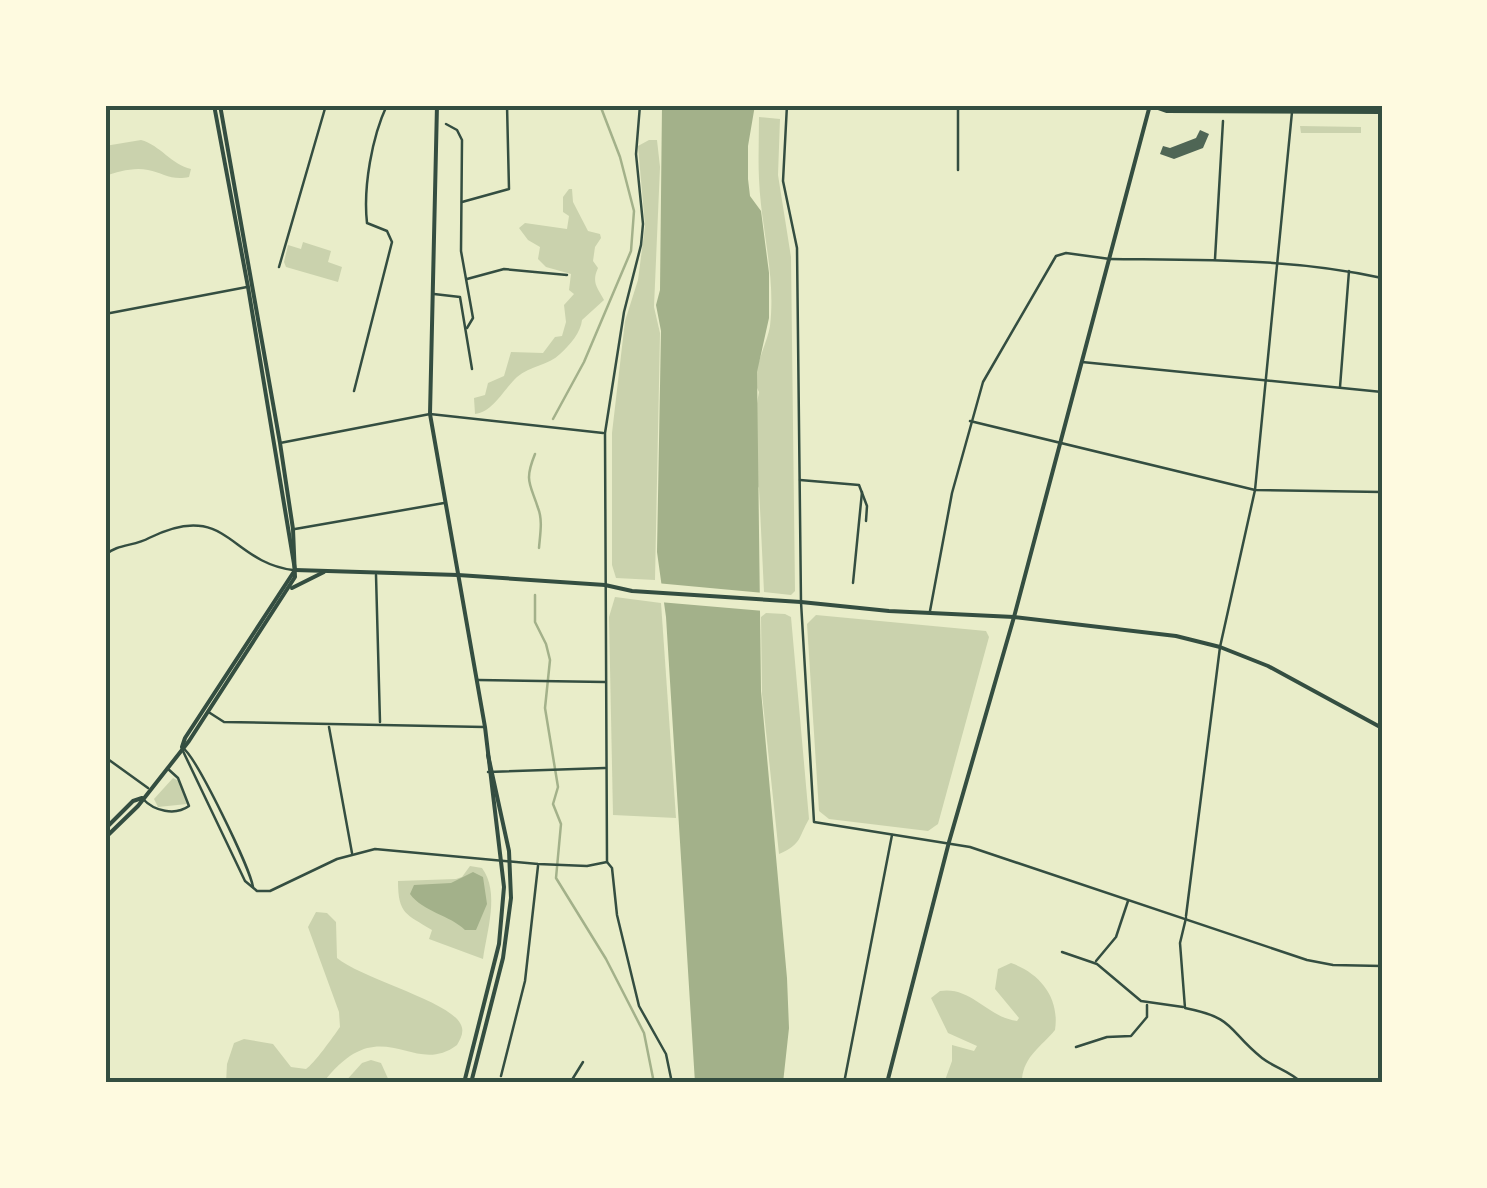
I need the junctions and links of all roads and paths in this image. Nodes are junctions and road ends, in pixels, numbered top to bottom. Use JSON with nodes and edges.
{"nodes":[{"id":1,"x":217,"y":105,"type":"edge"},
{"id":2,"x":326,"y":105,"type":"edge"},
{"id":3,"x":387,"y":105,"type":"edge"},
{"id":4,"x":437,"y":105,"type":"edge"},
{"id":5,"x":494,"y":105,"type":"edge"},
{"id":6,"x":508,"y":105,"type":"edge"},
{"id":7,"x":958,"y":105,"type":"edge"},
{"id":8,"x":1151,"y":105,"type":"edge"},
{"id":9,"x":594,"y":107,"type":"edge"},
{"id":10,"x":604,"y":107,"type":"edge"},
{"id":11,"x":640,"y":107,"type":"edge"},
{"id":12,"x":787,"y":107,"type":"edge"},
{"id":13,"x":1292,"y":112,"type":"junction"},
{"id":14,"x":1382,"y":112,"type":"edge"},
{"id":15,"x":1223,"y":121,"type":"dead end"},
{"id":16,"x":446,"y":124,"type":"dead end"},
{"id":17,"x":958,"y":170,"type":"dead end"},
{"id":18,"x":461,"y":202,"type":"junction"},
{"id":19,"x":1110,"y":258,"type":"junction"},
{"id":20,"x":1214,"y":258,"type":"junction"},
{"id":21,"x":1275,"y":263,"type":"junction"},
{"id":22,"x":279,"y":267,"type":"dead end"},
{"id":23,"x":1349,"y":271,"type":"junction"},
{"id":24,"x":567,"y":275,"type":"dead end"},
{"id":25,"x":1382,"y":278,"type":"edge"},
{"id":26,"x":466,"y":279,"type":"junction"},
{"id":27,"x":251,"y":286,"type":"junction"},
{"id":28,"x":432,"y":294,"type":"junction"},
{"id":29,"x":105,"y":314,"type":"edge"},
{"id":30,"x":467,"y":328,"type":"junction"},
{"id":31,"x":1081,"y":362,"type":"junction"},
{"id":32,"x":472,"y":369,"type":"dead end"},
{"id":33,"x":1266,"y":382,"type":"junction"},
{"id":34,"x":1340,"y":388,"type":"junction"},
{"id":35,"x":354,"y":391,"type":"dead end"},
{"id":36,"x":1382,"y":392,"type":"edge"},
{"id":37,"x":430,"y":414,"type":"junction"},
{"id":38,"x":970,"y":421,"type":"junction"},
{"id":39,"x":605,"y":433,"type":"junction"},
{"id":40,"x":277,"y":444,"type":"junction"},
{"id":41,"x":1059,"y":444,"type":"junction"},
{"id":42,"x":798,"y":480,"type":"junction"},
{"id":43,"x":862,"y":490,"type":"junction"},
{"id":44,"x":1255,"y":490,"type":"junction"},
{"id":45,"x":1382,"y":492,"type":"edge"},
{"id":46,"x":446,"y":502,"type":"junction"},
{"id":47,"x":866,"y":521,"type":"dead end"},
{"id":48,"x":290,"y":530,"type":"junction"},
{"id":49,"x":105,"y":555,"type":"edge"},
{"id":50,"x":295,"y":570,"type":"junction"},
{"id":51,"x":327,"y":570,"type":"junction"},
{"id":52,"x":376,"y":574,"type":"junction"},
{"id":53,"x":458,"y":575,"type":"junction"},
{"id":54,"x":853,"y":583,"type":"dead end"},
{"id":55,"x":605,"y":586,"type":"junction"},
{"id":56,"x":288,"y":591,"type":"junction"},
{"id":57,"x":801,"y":602,"type":"junction"},
{"id":58,"x":930,"y":613,"type":"junction"},
{"id":59,"x":1014,"y":617,"type":"junction"},
{"id":60,"x":1220,"y":647,"type":"junction"},
{"id":61,"x":476,"y":680,"type":"junction"},
{"id":62,"x":605,"y":682,"type":"junction"},
{"id":63,"x":210,"y":713,"type":"junction"},
{"id":64,"x":328,"y":724,"type":"junction"},
{"id":65,"x":380,"y":724,"type":"junction"},
{"id":66,"x":485,"y":727,"type":"junction"},
{"id":67,"x":1382,"y":728,"type":"edge"},
{"id":68,"x":182,"y":748,"type":"junction"},
{"id":69,"x":105,"y":756,"type":"edge"},
{"id":70,"x":166,"y":768,"type":"junction"},
{"id":71,"x":605,"y":768,"type":"junction"},
{"id":72,"x":491,"y":772,"type":"junction"},
{"id":73,"x":149,"y":789,"type":"junction"},
{"id":74,"x":142,"y":798,"type":"junction"},
{"id":75,"x":105,"y":829,"type":"edge"},
{"id":76,"x":892,"y":834,"type":"junction"},
{"id":77,"x":105,"y":838,"type":"edge"},
{"id":78,"x":950,"y":842,"type":"junction"},
{"id":79,"x":352,"y":854,"type":"junction"},
{"id":80,"x":503,"y":861,"type":"junction"},
{"id":81,"x":511,"y":862,"type":"junction"},
{"id":82,"x":607,"y":862,"type":"junction"},
{"id":83,"x":538,"y":864,"type":"junction"},
{"id":84,"x":253,"y":889,"type":"junction"},
{"id":85,"x":1128,"y":901,"type":"junction"},
{"id":86,"x":1186,"y":918,"type":"junction"},
{"id":87,"x":1062,"y":952,"type":"dead end"},
{"id":88,"x":1095,"y":963,"type":"junction"},
{"id":89,"x":1382,"y":966,"type":"edge"},
{"id":90,"x":1147,"y":1003,"type":"junction"},
{"id":91,"x":1185,"y":1008,"type":"junction"},
{"id":92,"x":1076,"y":1047,"type":"dead end"},
{"id":93,"x":582,"y":1062,"type":"dead end"},
{"id":94,"x":502,"y":1076,"type":"dead end"},
{"id":95,"x":464,"y":1083,"type":"edge"},
{"id":96,"x":472,"y":1083,"type":"edge"},
{"id":97,"x":570,"y":1083,"type":"edge"},
{"id":98,"x":672,"y":1083,"type":"edge"},
{"id":99,"x":844,"y":1083,"type":"edge"},
{"id":100,"x":888,"y":1083,"type":"edge"},
{"id":101,"x":1302,"y":1083,"type":"edge"}],
"edges":[{"from":1,"to":27,"type":"main road"},
{"from":2,"to":22,"type":"street"},
{"from":3,"to":35,"type":"street"},
{"from":4,"to":28,"type":"main road"},
{"from":5,"to":6,"type":"main road"},
{"from":6,"to":9,"type":"main road"},
{"from":6,"to":18,"type":"street"},
{"from":7,"to":8,"type":"main road"},
{"from":7,"to":12,"type":"main road"},
{"from":7,"to":17,"type":"street"},
{"from":8,"to":13,"type":"main road"},
{"from":8,"to":19,"type":"main road"},
{"from":9,"to":10,"type":"main road"},
{"from":10,"to":11,"type":"main road"},
{"from":11,"to":12,"type":"main road"},
{"from":11,"to":39,"type":"street"},
{"from":12,"to":42,"type":"street"},
{"from":13,"to":14,"type":"main road"},
{"from":13,"to":21,"type":"street"},
{"from":15,"to":20,"type":"street"},
{"from":16,"to":18,"type":"street"},
{"from":18,"to":26,"type":"street"},
{"from":19,"to":20,"type":"street"},
{"from":19,"to":31,"type":"main road"},
{"from":19,"to":38,"type":"street"},
{"from":20,"to":21,"type":"street"},
{"from":21,"to":23,"type":"street"},
{"from":21,"to":33,"type":"street"},
{"from":23,"to":25,"type":"street"},
{"from":23,"to":34,"type":"street"},
{"from":24,"to":26,"type":"street"},
{"from":26,"to":30,"type":"street"},
{"from":27,"to":29,"type":"street"},
{"from":27,"to":40,"type":"main road"},
{"from":28,"to":30,"type":"street"},
{"from":28,"to":37,"type":"main road"},
{"from":30,"to":32,"type":"street"},
{"from":31,"to":33,"type":"street"},
{"from":31,"to":41,"type":"main road"},
{"from":33,"to":34,"type":"street"},
{"from":33,"to":44,"type":"street"},
{"from":34,"to":36,"type":"street"},
{"from":37,"to":39,"type":"street"},
{"from":37,"to":40,"type":"street"},
{"from":37,"to":46,"type":"main road"},
{"from":38,"to":41,"type":"street"},
{"from":38,"to":58,"type":"street"},
{"from":39,"to":55,"type":"street"},
{"from":40,"to":48,"type":"main road"},
{"from":41,"to":44,"type":"street"},
{"from":41,"to":59,"type":"main road"},
{"from":42,"to":43,"type":"street"},
{"from":42,"to":57,"type":"street"},
{"from":43,"to":47,"type":"street"},
{"from":43,"to":54,"type":"street"},
{"from":44,"to":45,"type":"street"},
{"from":44,"to":60,"type":"street"},
{"from":46,"to":48,"type":"street"},
{"from":46,"to":53,"type":"main road"},
{"from":48,"to":50,"type":"main road"},
{"from":49,"to":50,"type":"street"},
{"from":50,"to":51,"type":"main road"},
{"from":50,"to":56,"type":"main road"},
{"from":50,"to":68,"type":"main road"},
{"from":51,"to":52,"type":"main road"},
{"from":51,"to":56,"type":"main road"},
{"from":52,"to":53,"type":"main road"},
{"from":52,"to":65,"type":"street"},
{"from":53,"to":55,"type":"main road"},
{"from":53,"to":61,"type":"main road"},
{"from":55,"to":57,"type":"main road"},
{"from":55,"to":62,"type":"street"},
{"from":56,"to":63,"type":"main road"},
{"from":57,"to":58,"type":"main road"},
{"from":57,"to":76,"type":"street"},
{"from":58,"to":59,"type":"main road"},
{"from":59,"to":60,"type":"main road"},
{"from":59,"to":78,"type":"main road"},
{"from":60,"to":67,"type":"main road"},
{"from":60,"to":86,"type":"street"},
{"from":61,"to":62,"type":"street"},
{"from":61,"to":66,"type":"main road"},
{"from":62,"to":71,"type":"street"},
{"from":63,"to":64,"type":"street"},
{"from":63,"to":68,"type":"main road"},
{"from":64,"to":65,"type":"street"},
{"from":64,"to":79,"type":"street"},
{"from":65,"to":66,"type":"street"},
{"from":66,"to":72,"type":"main road"},
{"from":68,"to":70,"type":"main road"},
{"from":68,"to":84,"type":"street"},
{"from":68,"to":84,"type":"street"},
{"from":69,"to":73,"type":"street"},
{"from":70,"to":73,"type":"main road"},
{"from":70,"to":74,"type":"street"},
{"from":71,"to":72,"type":"street"},
{"from":71,"to":82,"type":"street"},
{"from":72,"to":80,"type":"main road"},
{"from":72,"to":81,"type":"main road"},
{"from":73,"to":74,"type":"main road"},
{"from":74,"to":75,"type":"main road"},
{"from":74,"to":77,"type":"main road"},
{"from":76,"to":78,"type":"street"},
{"from":76,"to":99,"type":"street"},
{"from":78,"to":85,"type":"street"},
{"from":78,"to":100,"type":"main road"},
{"from":79,"to":80,"type":"street"},
{"from":79,"to":84,"type":"street"},
{"from":80,"to":81,"type":"street"},
{"from":80,"to":95,"type":"main road"},
{"from":81,"to":83,"type":"street"},
{"from":81,"to":96,"type":"main road"},
{"from":82,"to":83,"type":"street"},
{"from":82,"to":98,"type":"street"},
{"from":83,"to":94,"type":"street"},
{"from":85,"to":86,"type":"street"},
{"from":85,"to":88,"type":"street"},
{"from":86,"to":89,"type":"street"},
{"from":86,"to":91,"type":"street"},
{"from":87,"to":88,"type":"street"},
{"from":88,"to":90,"type":"street"},
{"from":90,"to":91,"type":"street"},
{"from":90,"to":92,"type":"street"},
{"from":91,"to":101,"type":"street"},
{"from":93,"to":97,"type":"street"}]}
